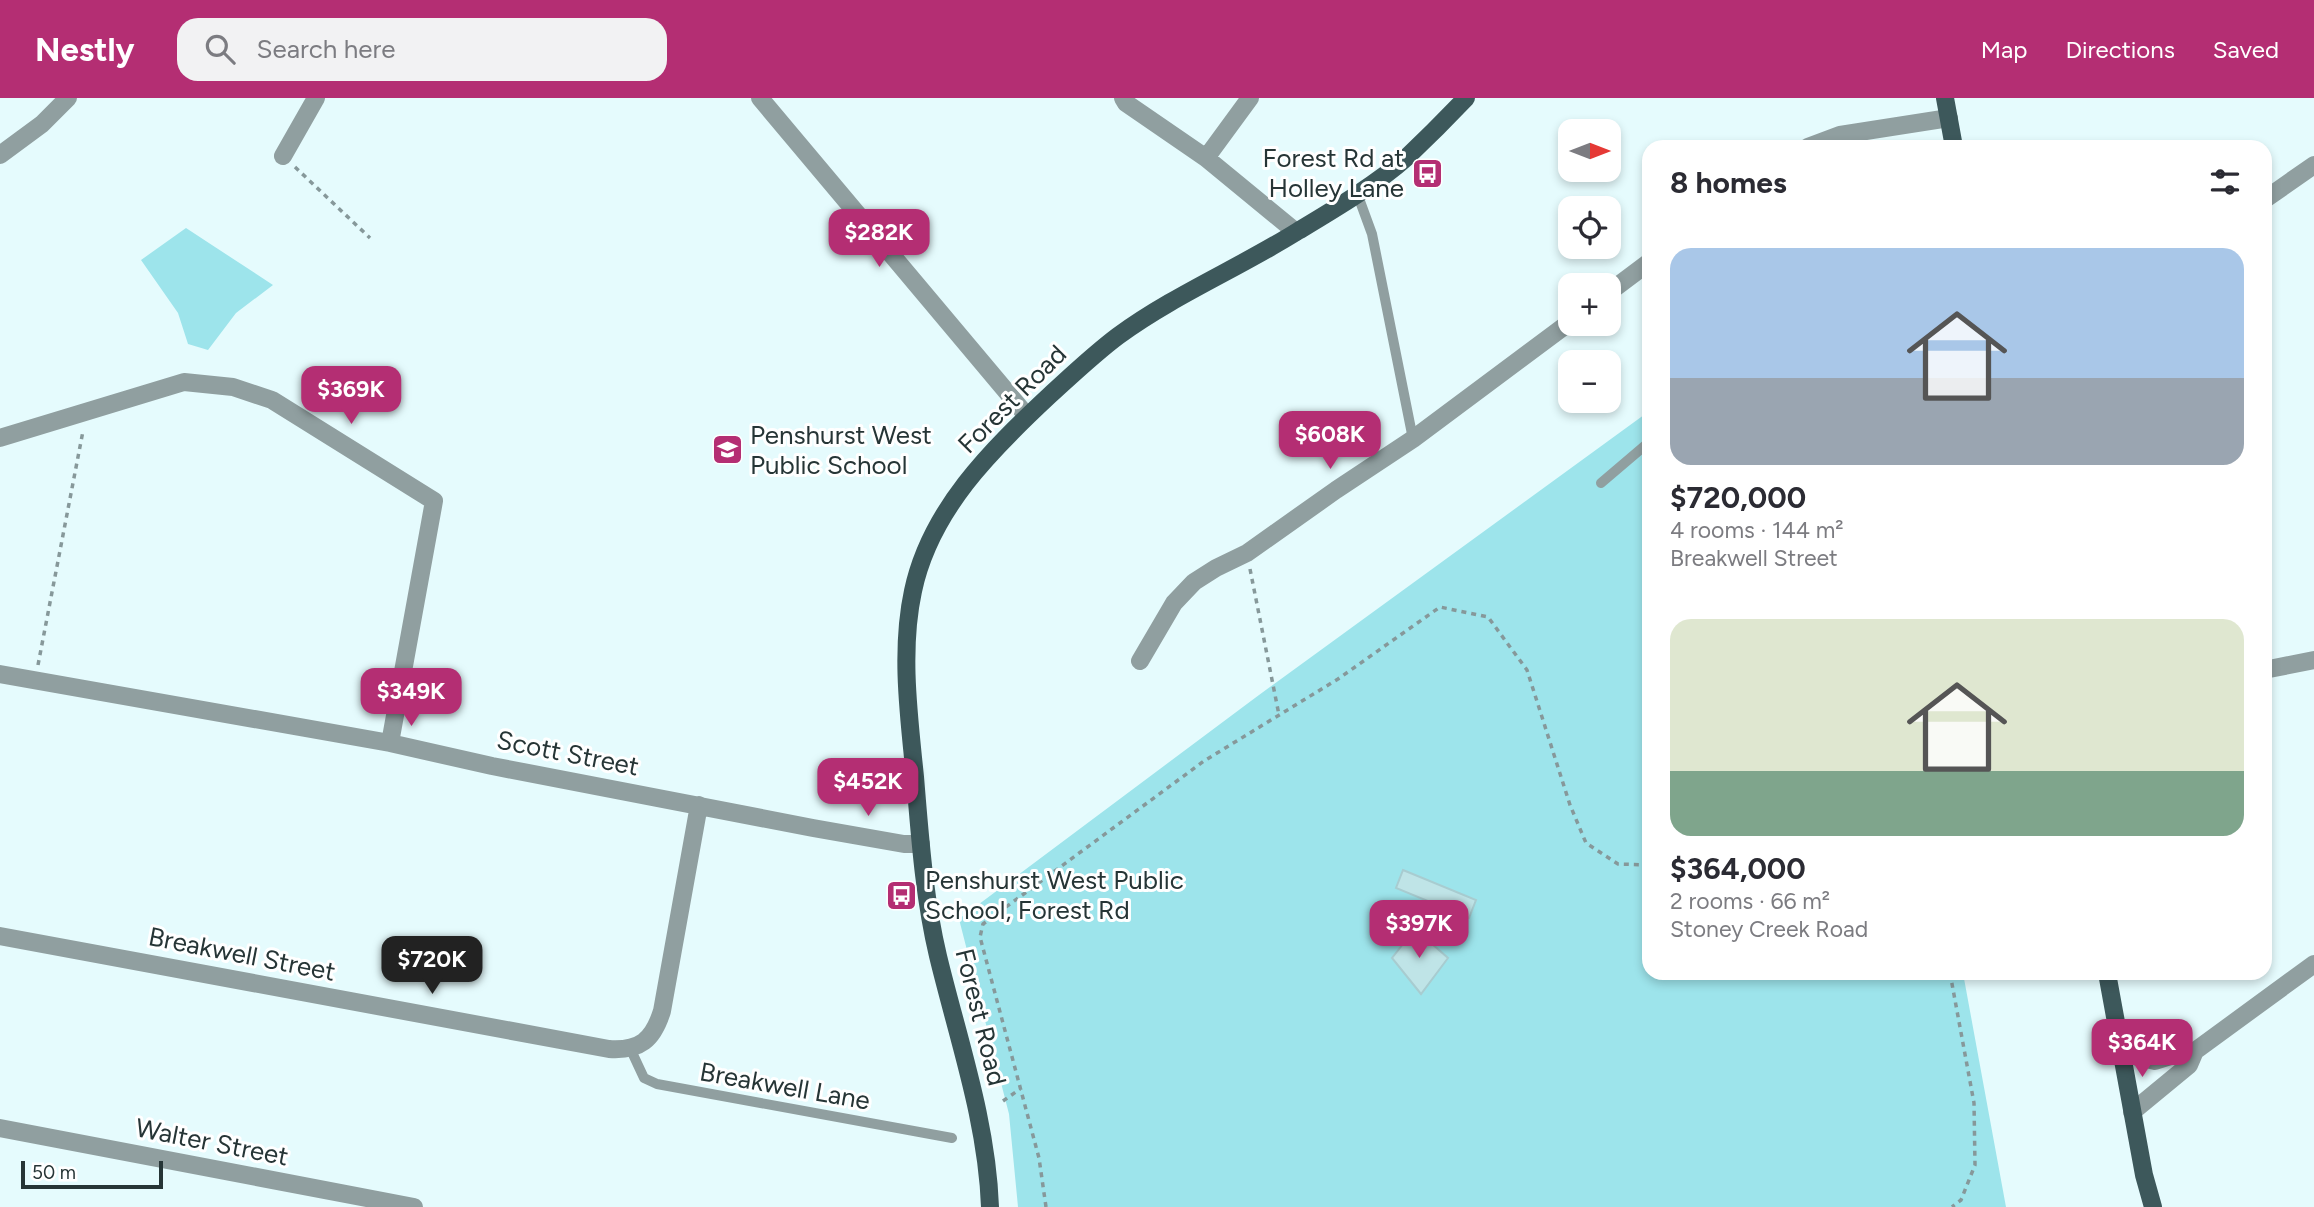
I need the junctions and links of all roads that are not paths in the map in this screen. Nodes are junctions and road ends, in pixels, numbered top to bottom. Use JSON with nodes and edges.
{"nodes":[{"id":1,"x":68,"y":98,"type":"edge"},
{"id":2,"x":316,"y":98,"type":"edge"},
{"id":3,"x":760,"y":98,"type":"edge"},
{"id":4,"x":1123,"y":98,"type":"edge"},
{"id":5,"x":1251,"y":98,"type":"edge"},
{"id":6,"x":1466,"y":98,"type":"edge"},
{"id":7,"x":1945,"y":98,"type":"edge"},
{"id":8,"x":1949,"y":118,"type":"junction"},
{"id":9,"x":1827,"y":140,"type":"edge"},
{"id":10,"x":1953,"y":140,"type":"edge"},
{"id":11,"x":0,"y":155,"type":"edge"},
{"id":12,"x":283,"y":156,"type":"road end"},
{"id":13,"x":1206,"y":158,"type":"junction"},
{"id":14,"x":2314,"y":165,"type":"edge"},
{"id":15,"x":1357,"y":193,"type":"junction"},
{"id":16,"x":2272,"y":194,"type":"edge"},
{"id":17,"x":1296,"y":232,"type":"junction"},
{"id":18,"x":1642,"y":268,"type":"edge"},
{"id":19,"x":1621,"y":283,"type":"edge"},
{"id":20,"x":1558,"y":331,"type":"edge"},
{"id":21,"x":1027,"y":416,"type":"junction"},
{"id":22,"x":0,"y":438,"type":"edge"},
{"id":23,"x":1413,"y":439,"type":"junction"},
{"id":24,"x":1642,"y":448,"type":"edge"},
{"id":25,"x":1601,"y":483,"type":"dead end"},
{"id":26,"x":2314,"y":660,"type":"edge"},
{"id":27,"x":1140,"y":662,"type":"dead end"},
{"id":28,"x":2272,"y":668,"type":"edge"},
{"id":29,"x":0,"y":674,"type":"edge"},
{"id":30,"x":390,"y":743,"type":"junction"},
{"id":31,"x":699,"y":805,"type":"junction"},
{"id":32,"x":921,"y":844,"type":"junction"},
{"id":33,"x":0,"y":936,"type":"edge"},
{"id":34,"x":2314,"y":964,"type":"edge"},
{"id":35,"x":2108,"y":980,"type":"edge"},
{"id":36,"x":630,"y":1048,"type":"junction"},
{"id":37,"x":2195,"y":1051,"type":"junction"},
{"id":38,"x":2122,"y":1053,"type":"junction"},
{"id":39,"x":2132,"y":1112,"type":"junction"},
{"id":40,"x":0,"y":1128,"type":"edge"},
{"id":41,"x":952,"y":1138,"type":"dead end"},
{"id":42,"x":414,"y":1207,"type":"edge"},
{"id":43,"x":990,"y":1207,"type":"edge"},
{"id":44,"x":2154,"y":1207,"type":"edge"}],
"edges":[{"from":1,"to":11,"type":"street"},
{"from":2,"to":12,"type":"street"},
{"from":3,"to":21,"type":"street"},
{"from":4,"to":13,"type":"street"},
{"from":5,"to":13,"type":"street"},
{"from":6,"to":15,"type":"main road","name":"Forest Road"},
{"from":7,"to":8,"type":"main road"},
{"from":8,"to":9,"type":"street"},
{"from":8,"to":10,"type":"main road"},
{"from":13,"to":17,"type":"street"},
{"from":14,"to":16,"type":"street"},
{"from":15,"to":17,"type":"main road","name":"Forest Road"},
{"from":15,"to":23,"type":"lane"},
{"from":17,"to":21,"type":"main road","name":"Forest Road"},
{"from":18,"to":19,"type":"street"},
{"from":20,"to":23,"type":"street"},
{"from":21,"to":32,"type":"main road","name":"Forest Road"},
{"from":22,"to":30,"type":"street"},
{"from":23,"to":27,"type":"street"},
{"from":24,"to":25,"type":"lane"},
{"from":26,"to":28,"type":"street"},
{"from":29,"to":30,"type":"street","name":"Scott Street"},
{"from":30,"to":31,"type":"street","name":"Scott Street"},
{"from":31,"to":32,"type":"street","name":"Scott Street"},
{"from":31,"to":36,"type":"street"},
{"from":32,"to":43,"type":"main road","name":"Forest Road"},
{"from":33,"to":36,"type":"street","name":"Breakwell Street"},
{"from":34,"to":37,"type":"street"},
{"from":35,"to":38,"type":"main road"},
{"from":36,"to":41,"type":"lane","name":"Breakwell Lane"},
{"from":37,"to":38,"type":"street"},
{"from":37,"to":39,"type":"street"},
{"from":38,"to":39,"type":"main road"},
{"from":39,"to":44,"type":"main road"},
{"from":40,"to":42,"type":"street","name":"Walter Street"}]}
